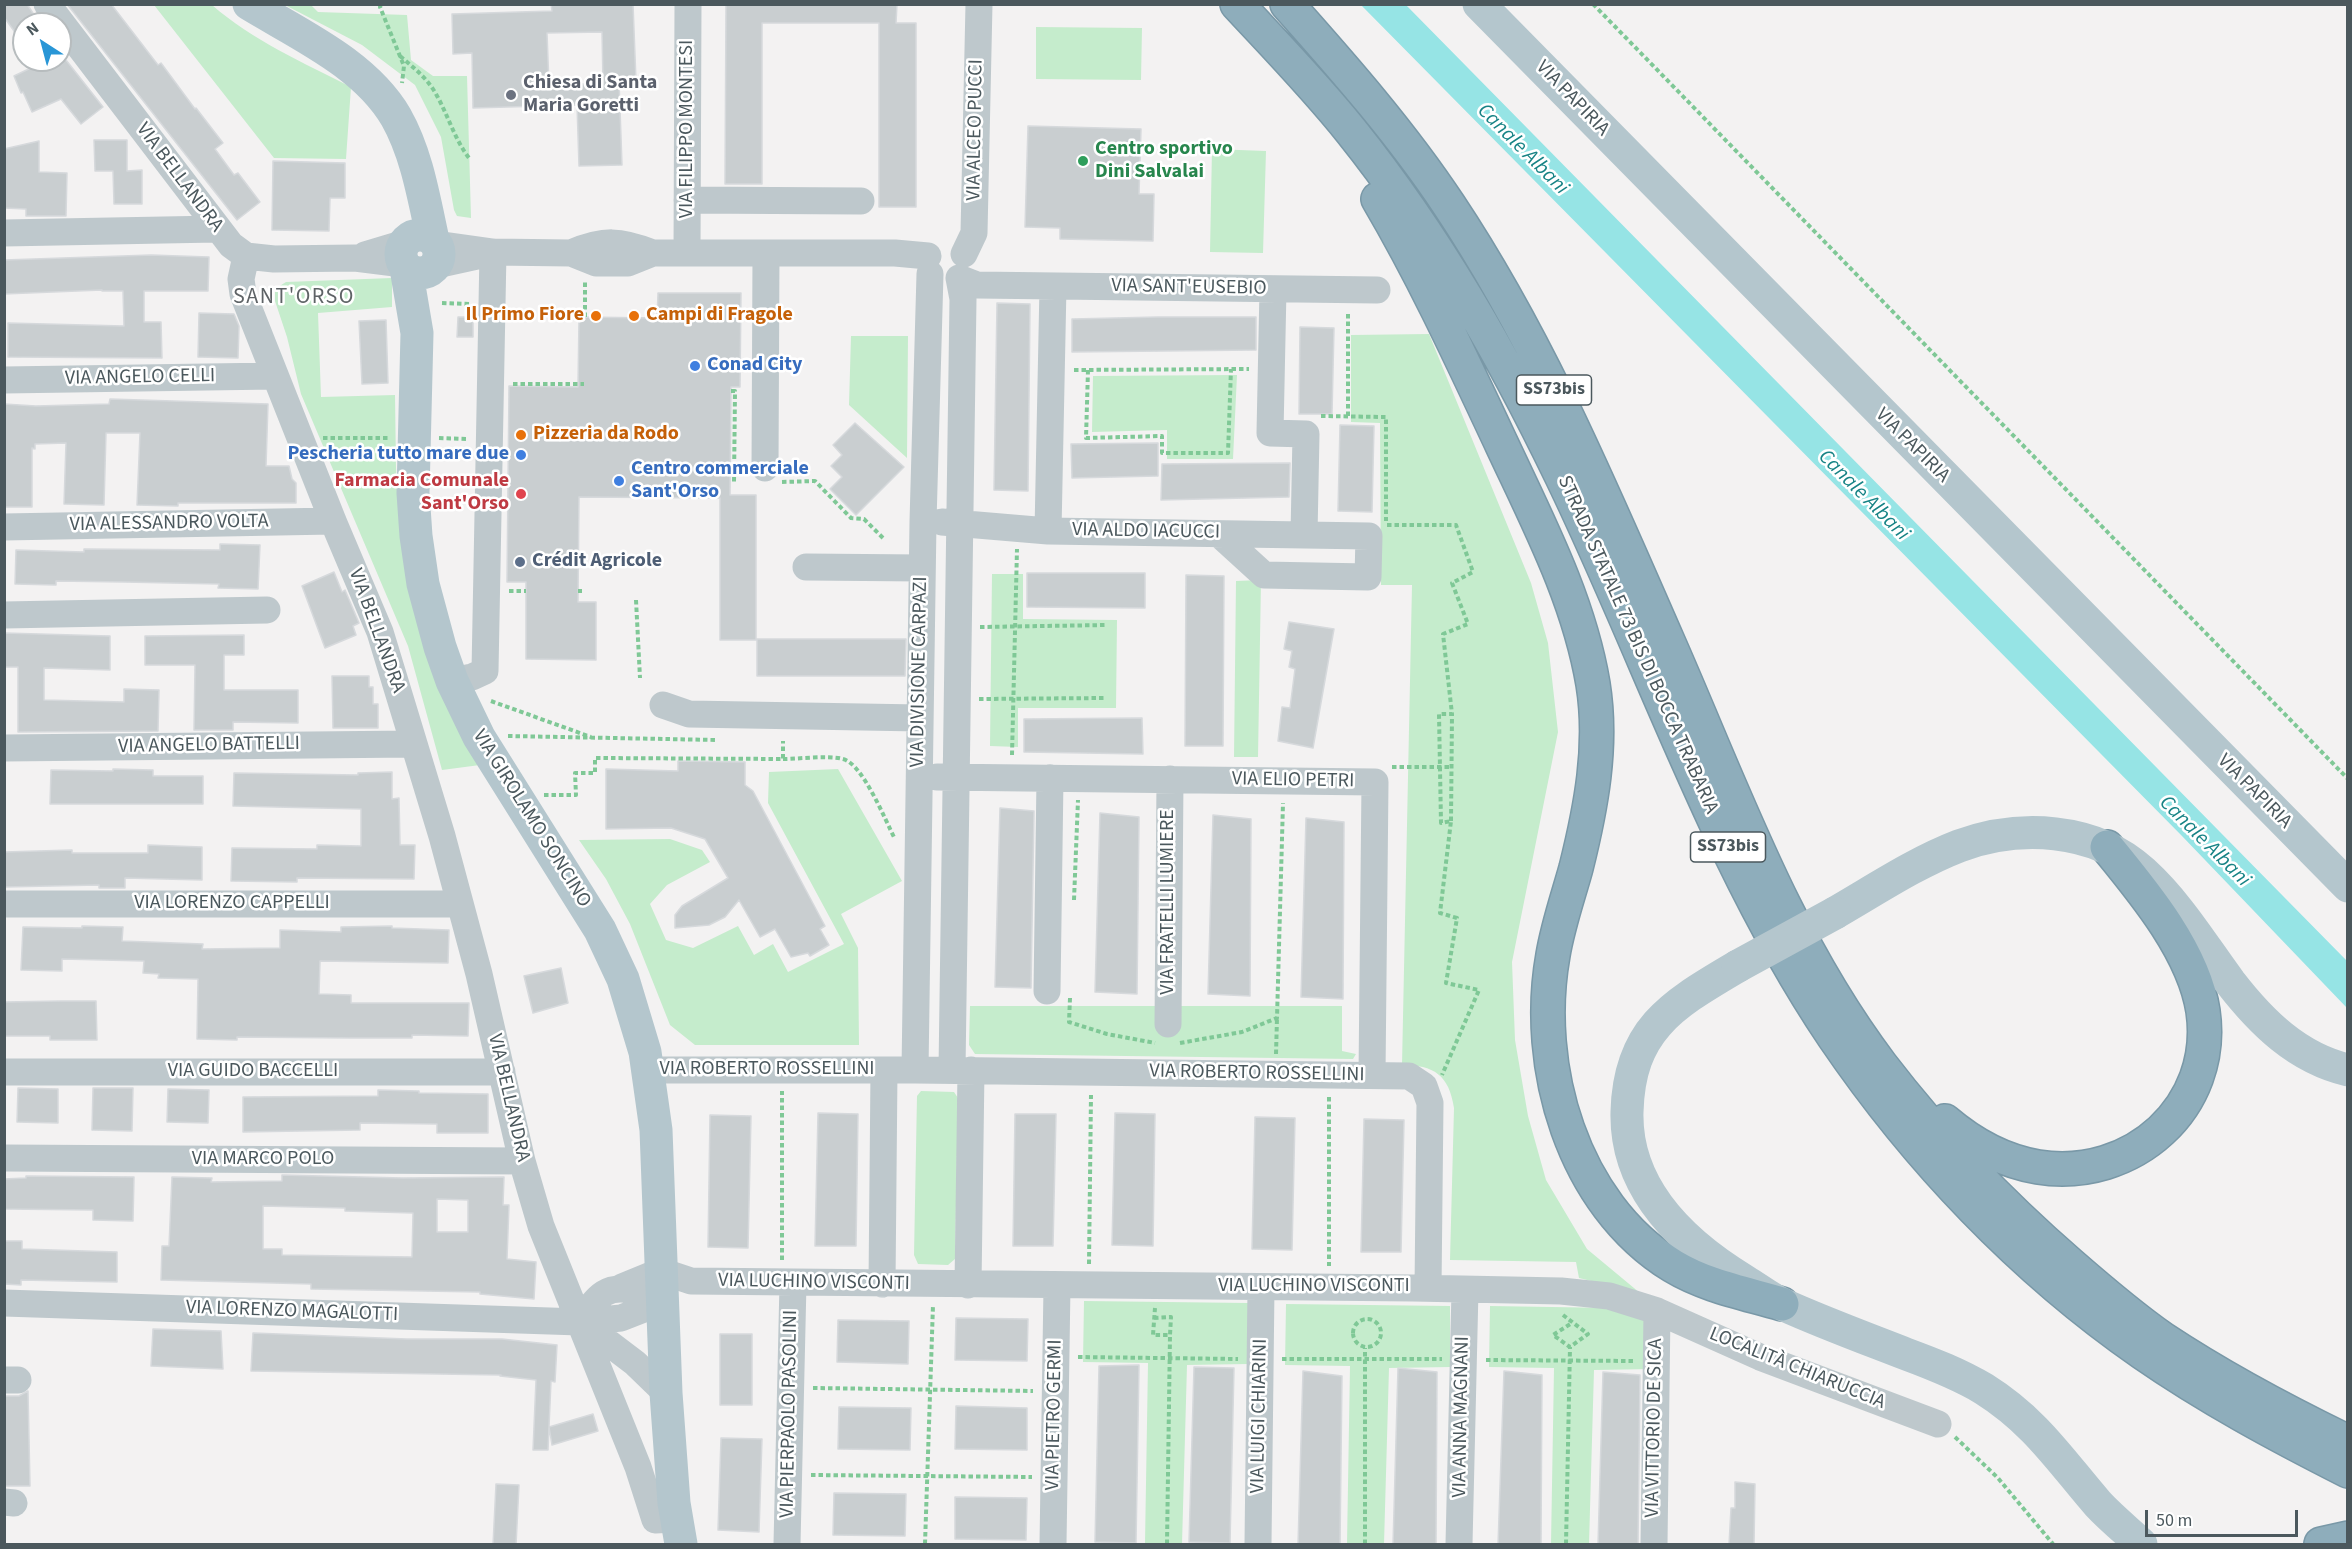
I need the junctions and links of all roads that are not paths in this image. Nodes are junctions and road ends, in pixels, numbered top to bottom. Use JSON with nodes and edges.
{"nodes":[{"id":1,"x":47,"y":4,"type":"edge"},
{"id":2,"x":249,"y":4,"type":"edge"},
{"id":3,"x":688,"y":4,"type":"edge"},
{"id":4,"x":979,"y":4,"type":"edge"},
{"id":5,"x":1237,"y":4,"type":"edge"},
{"id":6,"x":1287,"y":4,"type":"edge"},
{"id":7,"x":1479,"y":4,"type":"edge"},
{"id":8,"x":1294,"y":66,"type":"junction"},
{"id":9,"x":687,"y":200,"type":"junction"},
{"id":10,"x":861,"y":201,"type":"dead end"},
{"id":11,"x":217,"y":229,"type":"junction"},
{"id":12,"x":4,"y":232,"type":"edge"},
{"id":13,"x":493,"y":252,"type":"junction"},
{"id":14,"x":687,"y":253,"type":"junction"},
{"id":15,"x":766,"y":253,"type":"junction"},
{"id":16,"x":420,"y":254,"type":"junction"},
{"id":17,"x":246,"y":256,"type":"junction"},
{"id":18,"x":963,"y":263,"type":"junction"},
{"id":19,"x":929,"y":265,"type":"junction"},
{"id":20,"x":1053,"y":286,"type":"junction"},
{"id":21,"x":1273,"y":289,"type":"junction"},
{"id":22,"x":1377,"y":290,"type":"dead end"},
{"id":23,"x":275,"y":376,"type":"junction"},
{"id":24,"x":4,"y":380,"type":"edge"},
{"id":25,"x":768,"y":475,"type":"road end"},
{"id":26,"x":333,"y":521,"type":"junction"},
{"id":27,"x":923,"y":522,"type":"junction"},
{"id":28,"x":960,"y":524,"type":"junction"},
{"id":29,"x":4,"y":527,"type":"edge"},
{"id":30,"x":1048,"y":531,"type":"junction"},
{"id":31,"x":1219,"y":534,"type":"junction"},
{"id":32,"x":1304,"y":535,"type":"junction"},
{"id":33,"x":806,"y":567,"type":"dead end"},
{"id":34,"x":922,"y":568,"type":"junction"},
{"id":35,"x":267,"y":610,"type":"dead end"},
{"id":36,"x":4,"y":615,"type":"edge"},
{"id":37,"x":452,"y":681,"type":"junction"},
{"id":38,"x":663,"y":705,"type":"dead end"},
{"id":39,"x":920,"y":718,"type":"junction"},
{"id":40,"x":413,"y":744,"type":"junction"},
{"id":41,"x":4,"y":748,"type":"edge"},
{"id":42,"x":919,"y":776,"type":"junction"},
{"id":43,"x":956,"y":777,"type":"junction"},
{"id":44,"x":1050,"y":778,"type":"junction"},
{"id":45,"x":1170,"y":779,"type":"junction"},
{"id":46,"x":2107,"y":847,"type":"junction"},
{"id":47,"x":2348,"y":886,"type":"edge"},
{"id":48,"x":4,"y":904,"type":"edge"},
{"id":49,"x":459,"y":904,"type":"junction"},
{"id":50,"x":1047,"y":991,"type":"dead end"},
{"id":51,"x":1168,"y":1024,"type":"dead end"},
{"id":52,"x":1879,"y":1062,"type":"junction"},
{"id":53,"x":2342,"y":1066,"type":"edge"},
{"id":54,"x":649,"y":1070,"type":"junction"},
{"id":55,"x":884,"y":1070,"type":"junction"},
{"id":56,"x":915,"y":1070,"type":"junction"},
{"id":57,"x":961,"y":1070,"type":"junction"},
{"id":58,"x":4,"y":1072,"type":"edge"},
{"id":59,"x":502,"y":1072,"type":"junction"},
{"id":60,"x":1372,"y":1075,"type":"junction"},
{"id":61,"x":4,"y":1158,"type":"edge"},
{"id":62,"x":522,"y":1161,"type":"junction"},
{"id":63,"x":787,"y":1282,"type":"junction"},
{"id":64,"x":882,"y":1284,"type":"junction"},
{"id":65,"x":968,"y":1285,"type":"junction"},
{"id":66,"x":1057,"y":1286,"type":"junction"},
{"id":67,"x":662,"y":1287,"type":"junction"},
{"id":68,"x":1261,"y":1287,"type":"junction"},
{"id":69,"x":1428,"y":1288,"type":"junction"},
{"id":70,"x":1465,"y":1290,"type":"junction"},
{"id":71,"x":4,"y":1303,"type":"edge"},
{"id":72,"x":1782,"y":1304,"type":"junction"},
{"id":73,"x":1657,"y":1311,"type":"junction"},
{"id":74,"x":580,"y":1322,"type":"junction"},
{"id":75,"x":666,"y":1393,"type":"junction"},
{"id":76,"x":1938,"y":1424,"type":"road end"},
{"id":77,"x":2348,"y":1442,"type":"edge"},
{"id":78,"x":2348,"y":1471,"type":"edge"},
{"id":79,"x":2099,"y":1505,"type":"junction"},
{"id":80,"x":679,"y":1532,"type":"edge"},
{"id":81,"x":2348,"y":1538,"type":"edge"},
{"id":82,"x":787,"y":1545,"type":"edge"},
{"id":83,"x":1053,"y":1545,"type":"edge"},
{"id":84,"x":1258,"y":1545,"type":"edge"},
{"id":85,"x":1459,"y":1545,"type":"edge"},
{"id":86,"x":1654,"y":1545,"type":"edge"},
{"id":87,"x":2115,"y":1545,"type":"edge"},
{"id":88,"x":2141,"y":1545,"type":"edge"},
{"id":89,"x":2321,"y":1545,"type":"edge"}],
"edges":[{"from":1,"to":11,"type":"street","name":"VIA BELLANDRA"},
{"from":2,"to":16,"type":"main road","name":"VIA GIROLAMO SONCINO"},
{"from":3,"to":9,"type":"street","name":"VIA FILIPPO MONTESI"},
{"from":4,"to":18,"type":"street","name":"VIA ALCEO PUCCI"},
{"from":5,"to":8,"type":"highway","name":"STRADA STATALE 73 BIS DI BOCCA TRABARIA","number":"SS73bis"},
{"from":6,"to":52,"type":"highway","name":"STRADA STATALE 73 BIS DI BOCCA TRABARIA","number":"SS73bis"},
{"from":7,"to":47,"type":"main road","name":"VIA PAPIRIA"},
{"from":8,"to":72,"type":"highway"},
{"from":8,"to":78,"type":"highway","name":"STRADA STATALE 73 BIS DI BOCCA TRABARIA","number":"SS73bis"},
{"from":9,"to":10,"type":"street"},
{"from":9,"to":14,"type":"street","name":"VIA FILIPPO MONTESI"},
{"from":11,"to":12,"type":"street"},
{"from":11,"to":17,"type":"street","name":"VIA BELLANDRA"},
{"from":13,"to":14,"type":"street","name":"VIA SANT'EUSEBIO"},
{"from":13,"to":16,"type":"street","name":"VIA SANT'EUSEBIO"},
{"from":13,"to":37,"type":"street"},
{"from":14,"to":15,"type":"street","name":"VIA SANT'EUSEBIO"},
{"from":15,"to":19,"type":"street","name":"VIA SANT'EUSEBIO"},
{"from":15,"to":25,"type":"street"},
{"from":16,"to":17,"type":"street","name":"VIA SANT'EUSEBIO"},
{"from":16,"to":37,"type":"main road","name":"VIA GIROLAMO SONCINO"},
{"from":17,"to":23,"type":"street","name":"VIA BELLANDRA"},
{"from":18,"to":19,"type":"street","name":"VIA SANT'EUSEBIO"},
{"from":18,"to":19,"type":"street","name":"VIA SANT'EUSEBIO"},
{"from":18,"to":20,"type":"street","name":"VIA SANT'EUSEBIO"},
{"from":18,"to":28,"type":"street","name":"VIA DIVISIONE CARPAZI"},
{"from":19,"to":27,"type":"street","name":"VIA DIVISIONE CARPAZI"},
{"from":20,"to":21,"type":"street","name":"VIA SANT'EUSEBIO"},
{"from":20,"to":30,"type":"street"},
{"from":21,"to":22,"type":"street","name":"VIA SANT'EUSEBIO"},
{"from":21,"to":32,"type":"street"},
{"from":23,"to":24,"type":"street","name":"VIA ANGELO CELLI"},
{"from":23,"to":26,"type":"street","name":"VIA BELLANDRA"},
{"from":26,"to":29,"type":"street","name":"VIA ALESSANDRO VOLTA"},
{"from":26,"to":40,"type":"street","name":"VIA BELLANDRA"},
{"from":27,"to":28,"type":"street","name":"VIA ALDO IACUCCI"},
{"from":27,"to":34,"type":"street","name":"VIA DIVISIONE CARPAZI"},
{"from":28,"to":30,"type":"street","name":"VIA ALDO IACUCCI"},
{"from":28,"to":43,"type":"street","name":"VIA DIVISIONE CARPAZI"},
{"from":30,"to":31,"type":"street","name":"VIA ALDO IACUCCI"},
{"from":31,"to":32,"type":"street","name":"VIA ALDO IACUCCI"},
{"from":31,"to":32,"type":"street","name":"VIA ALDO IACUCCI"},
{"from":33,"to":34,"type":"street"},
{"from":34,"to":39,"type":"street","name":"VIA DIVISIONE CARPAZI"},
{"from":35,"to":36,"type":"street"},
{"from":37,"to":54,"type":"main road","name":"VIA GIROLAMO SONCINO"},
{"from":38,"to":39,"type":"street"},
{"from":39,"to":42,"type":"street","name":"VIA DIVISIONE CARPAZI"},
{"from":40,"to":41,"type":"street","name":"VIA ANGELO BATTELLI"},
{"from":40,"to":49,"type":"street","name":"VIA BELLANDRA"},
{"from":42,"to":43,"type":"street","name":"VIA ELIO PETRI"},
{"from":42,"to":56,"type":"street","name":"VIA DIVISIONE CARPAZI"},
{"from":43,"to":44,"type":"street","name":"VIA ELIO PETRI"},
{"from":43,"to":57,"type":"street","name":"VIA DIVISIONE CARPAZI"},
{"from":44,"to":45,"type":"street","name":"VIA ELIO PETRI"},
{"from":44,"to":50,"type":"street"},
{"from":45,"to":51,"type":"street","name":"VIA FRATELLI LUMIERE"},
{"from":45,"to":60,"type":"street","name":"VIA ELIO PETRI"},
{"from":46,"to":52,"type":"highway"},
{"from":46,"to":53,"type":"main road"},
{"from":46,"to":72,"type":"main road","bridge":true},
{"from":48,"to":49,"type":"street","name":"VIA LORENZO CAPPELLI"},
{"from":49,"to":59,"type":"street","name":"VIA BELLANDRA"},
{"from":52,"to":77,"type":"highway","name":"STRADA STATALE 73 BIS DI BOCCA TRABARIA","number":"SS73bis"},
{"from":54,"to":55,"type":"street","name":"VIA ROBERTO ROSSELLINI"},
{"from":54,"to":67,"type":"main road","name":"VIA GIROLAMO SONCINO"},
{"from":55,"to":56,"type":"street","name":"VIA ROBERTO ROSSELLINI"},
{"from":55,"to":64,"type":"street","name":"VIA ROBERTO ROSSELLINI"},
{"from":56,"to":57,"type":"street","name":"VIA ROBERTO ROSSELLINI"},
{"from":57,"to":60,"type":"street","name":"VIA ROBERTO ROSSELLINI"},
{"from":57,"to":65,"type":"street"},
{"from":58,"to":59,"type":"street","name":"VIA GUIDO BACCELLI"},
{"from":59,"to":62,"type":"street","name":"VIA BELLANDRA"},
{"from":60,"to":69,"type":"street","name":"VIA ROBERTO ROSSELLINI"},
{"from":61,"to":62,"type":"street","name":"VIA MARCO POLO"},
{"from":62,"to":74,"type":"street","name":"VIA BELLANDRA"},
{"from":63,"to":64,"type":"street","name":"VIA LUCHINO VISCONTI"},
{"from":63,"to":67,"type":"street","name":"VIA LUCHINO VISCONTI"},
{"from":63,"to":82,"type":"street","name":"VIA PIERPAOLO PASOLINI"},
{"from":64,"to":65,"type":"street","name":"VIA LUCHINO VISCONTI"},
{"from":65,"to":66,"type":"street","name":"VIA LUCHINO VISCONTI"},
{"from":66,"to":68,"type":"street","name":"VIA LUCHINO VISCONTI"},
{"from":66,"to":83,"type":"street","name":"VIA PIETRO GERMI"},
{"from":67,"to":74,"type":"street","name":"VIA LORENZO MAGALOTTI"},
{"from":67,"to":74,"type":"street"},
{"from":67,"to":75,"type":"main road"},
{"from":68,"to":69,"type":"street","name":"VIA LUCHINO VISCONTI"},
{"from":68,"to":84,"type":"street","name":"VIA LUIGI CHIARINI"},
{"from":69,"to":70,"type":"street","name":"VIA LUCHINO VISCONTI"},
{"from":70,"to":73,"type":"street","name":"VIA LUCHINO VISCONTI"},
{"from":70,"to":85,"type":"street","name":"VIA ANNA MAGNANI"},
{"from":71,"to":74,"type":"street","name":"VIA LORENZO MAGALOTTI"},
{"from":72,"to":79,"type":"main road"},
{"from":73,"to":76,"type":"street","name":"LOCALITÀ CHIARUCCIA"},
{"from":73,"to":86,"type":"street","name":"VIA VITTORIO DE SICA"},
{"from":74,"to":75,"type":"street"},
{"from":74,"to":80,"type":"street","name":"VIA BELLANDRA"},
{"from":75,"to":80,"type":"main road"},
{"from":79,"to":87,"type":"main road"},
{"from":79,"to":88,"type":"main road"},
{"from":81,"to":89,"type":"highway"}]}
